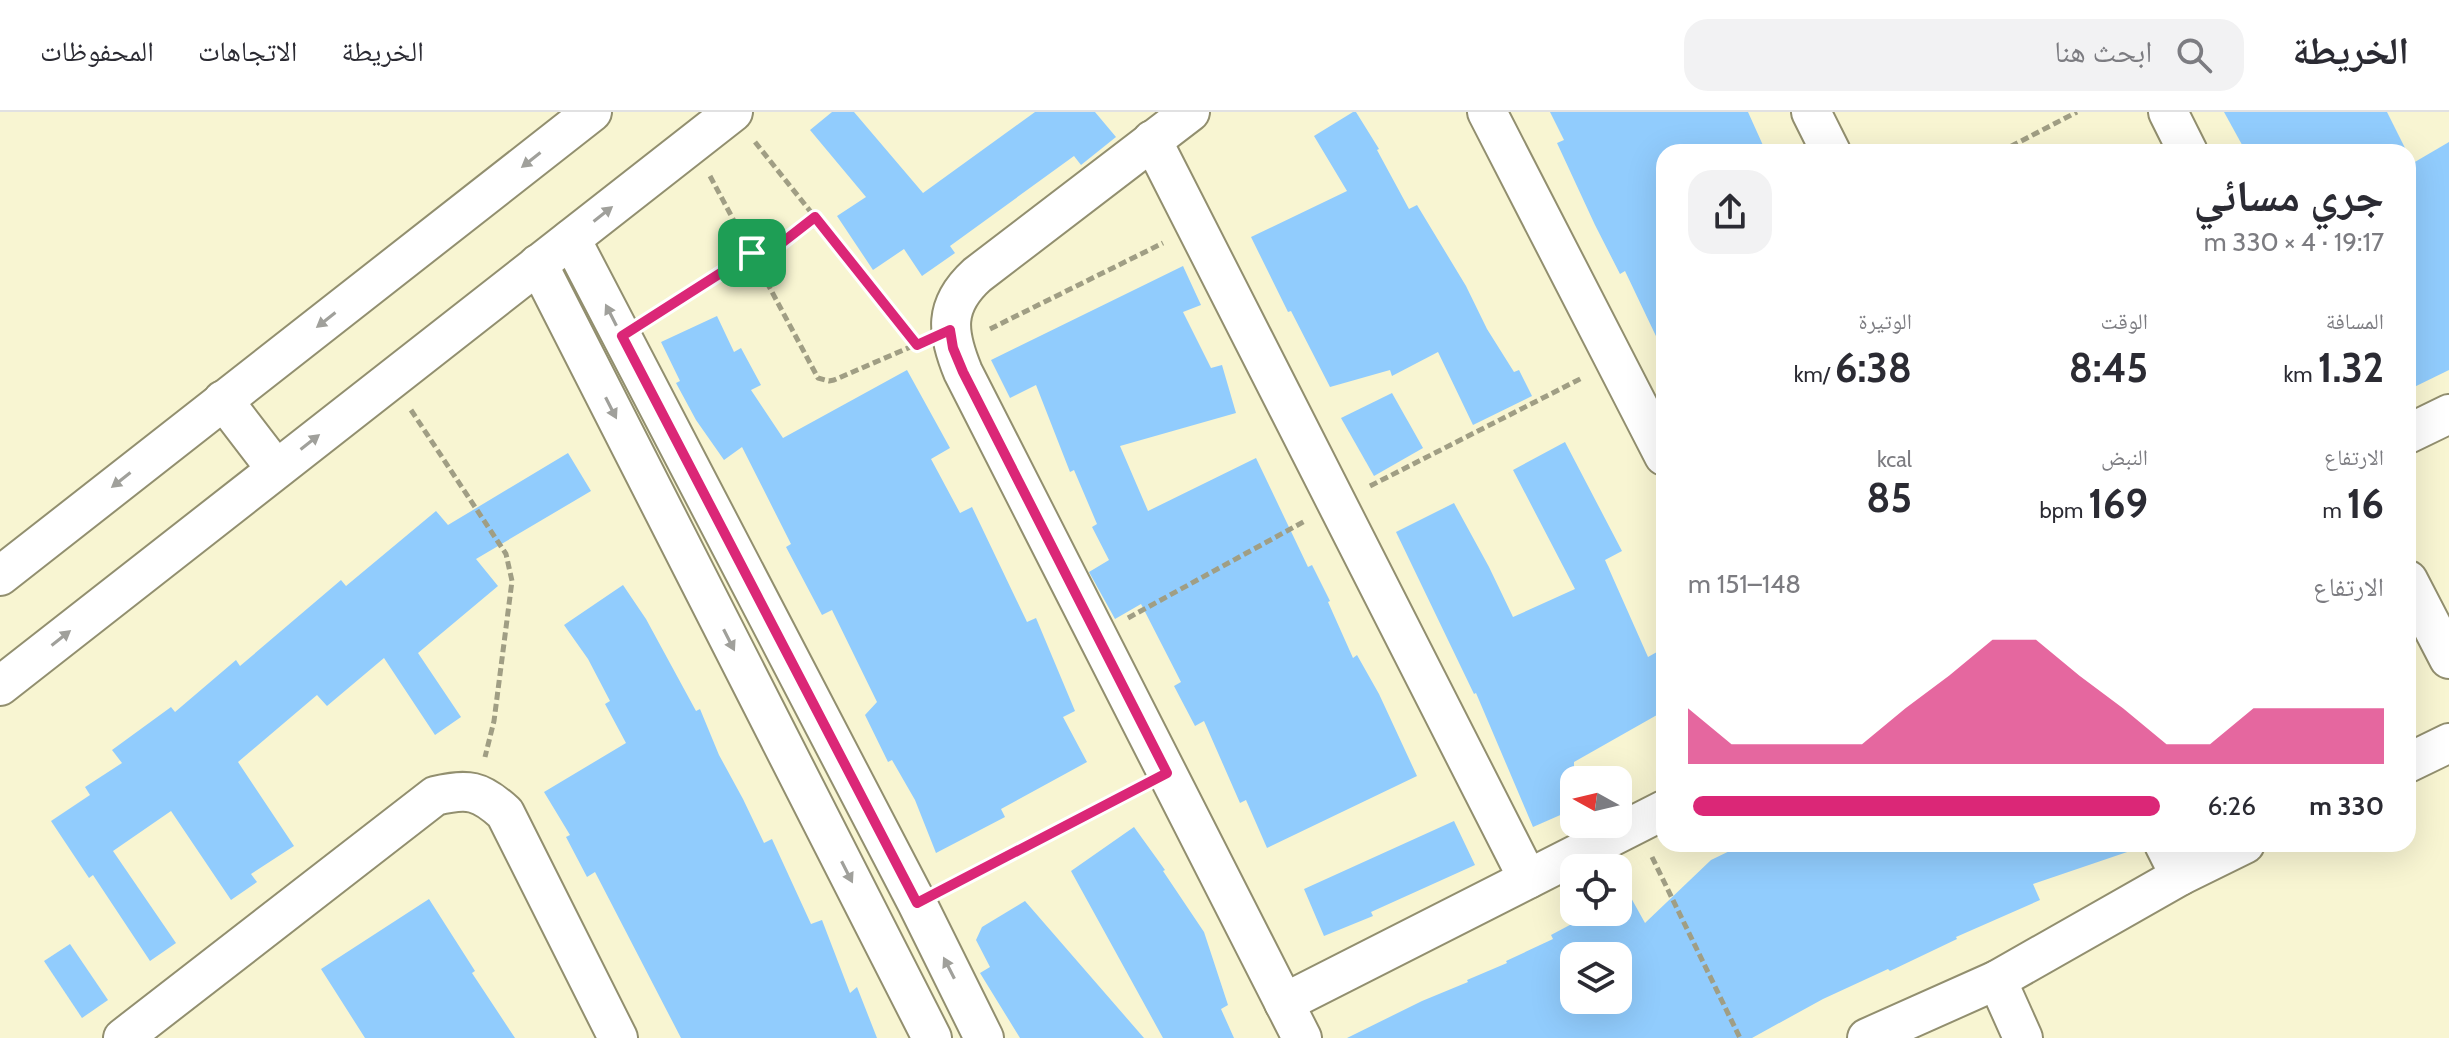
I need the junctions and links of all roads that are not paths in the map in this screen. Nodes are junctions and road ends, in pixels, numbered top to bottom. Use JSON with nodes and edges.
{"nodes":[{"id":1,"x":592,"y":112,"type":"edge"},
{"id":2,"x":1190,"y":112,"type":"edge"},
{"id":3,"x":1487,"y":112,"type":"edge"},
{"id":4,"x":1811,"y":112,"type":"edge"},
{"id":5,"x":2168,"y":112,"type":"edge"},
{"id":6,"x":732,"y":113,"type":"edge"},
{"id":7,"x":1152,"y":140,"type":"junction"},
{"id":8,"x":1827,"y":144,"type":"edge"},
{"id":9,"x":2184,"y":144,"type":"edge"},
{"id":10,"x":571,"y":239,"type":"junction"},
{"id":11,"x":538,"y":264,"type":"junction"},
{"id":12,"x":223,"y":400,"type":"junction"},
{"id":13,"x":2449,"y":414,"type":"edge"},
{"id":14,"x":2416,"y":430,"type":"edge"},
{"id":15,"x":1656,"y":440,"type":"edge"},
{"id":16,"x":276,"y":469,"type":"junction"},
{"id":17,"x":0,"y":576,"type":"edge"},
{"id":18,"x":2416,"y":595,"type":"edge"},
{"id":19,"x":2449,"y":659,"type":"edge"},
{"id":20,"x":0,"y":686,"type":"edge"},
{"id":21,"x":2449,"y":743,"type":"edge"},
{"id":22,"x":2416,"y":759,"type":"edge"},
{"id":23,"x":1650,"y":817,"type":"edge"},
{"id":24,"x":2208,"y":852,"type":"edge"},
{"id":25,"x":2172,"y":860,"type":"edge"},
{"id":26,"x":1528,"y":879,"type":"junction"},
{"id":27,"x":1997,"y":980,"type":"junction"},
{"id":28,"x":1284,"y":1003,"type":"junction"},
{"id":29,"x":123,"y":1038,"type":"edge"},
{"id":30,"x":618,"y":1038,"type":"edge"},
{"id":31,"x":932,"y":1038,"type":"edge"},
{"id":32,"x":984,"y":1038,"type":"edge"},
{"id":33,"x":1302,"y":1038,"type":"edge"},
{"id":34,"x":1867,"y":1038,"type":"edge"},
{"id":35,"x":2023,"y":1038,"type":"edge"}],
"edges":[{"from":1,"to":12,"type":"street","one_way":true},
{"from":2,"to":7,"type":"street"},
{"from":3,"to":15,"type":"street"},
{"from":4,"to":8,"type":"street"},
{"from":5,"to":9,"type":"street"},
{"from":10,"to":6,"type":"street","one_way":true},
{"from":7,"to":26,"type":"street"},
{"from":7,"to":28,"type":"street"},
{"from":10,"to":11,"type":"street"},
{"from":32,"to":10,"type":"street","one_way":true},
{"from":16,"to":11,"type":"street","one_way":true},
{"from":11,"to":31,"type":"street","one_way":true},
{"from":12,"to":16,"type":"street"},
{"from":12,"to":17,"type":"street","one_way":true},
{"from":13,"to":14,"type":"street"},
{"from":20,"to":16,"type":"street","one_way":true},
{"from":18,"to":19,"type":"street"},
{"from":21,"to":22,"type":"street"},
{"from":23,"to":26,"type":"street"},
{"from":24,"to":25,"type":"street"},
{"from":25,"to":27,"type":"street"},
{"from":26,"to":28,"type":"street"},
{"from":27,"to":34,"type":"street"},
{"from":27,"to":35,"type":"street"},
{"from":28,"to":33,"type":"street"},
{"from":29,"to":30,"type":"street"}]}
